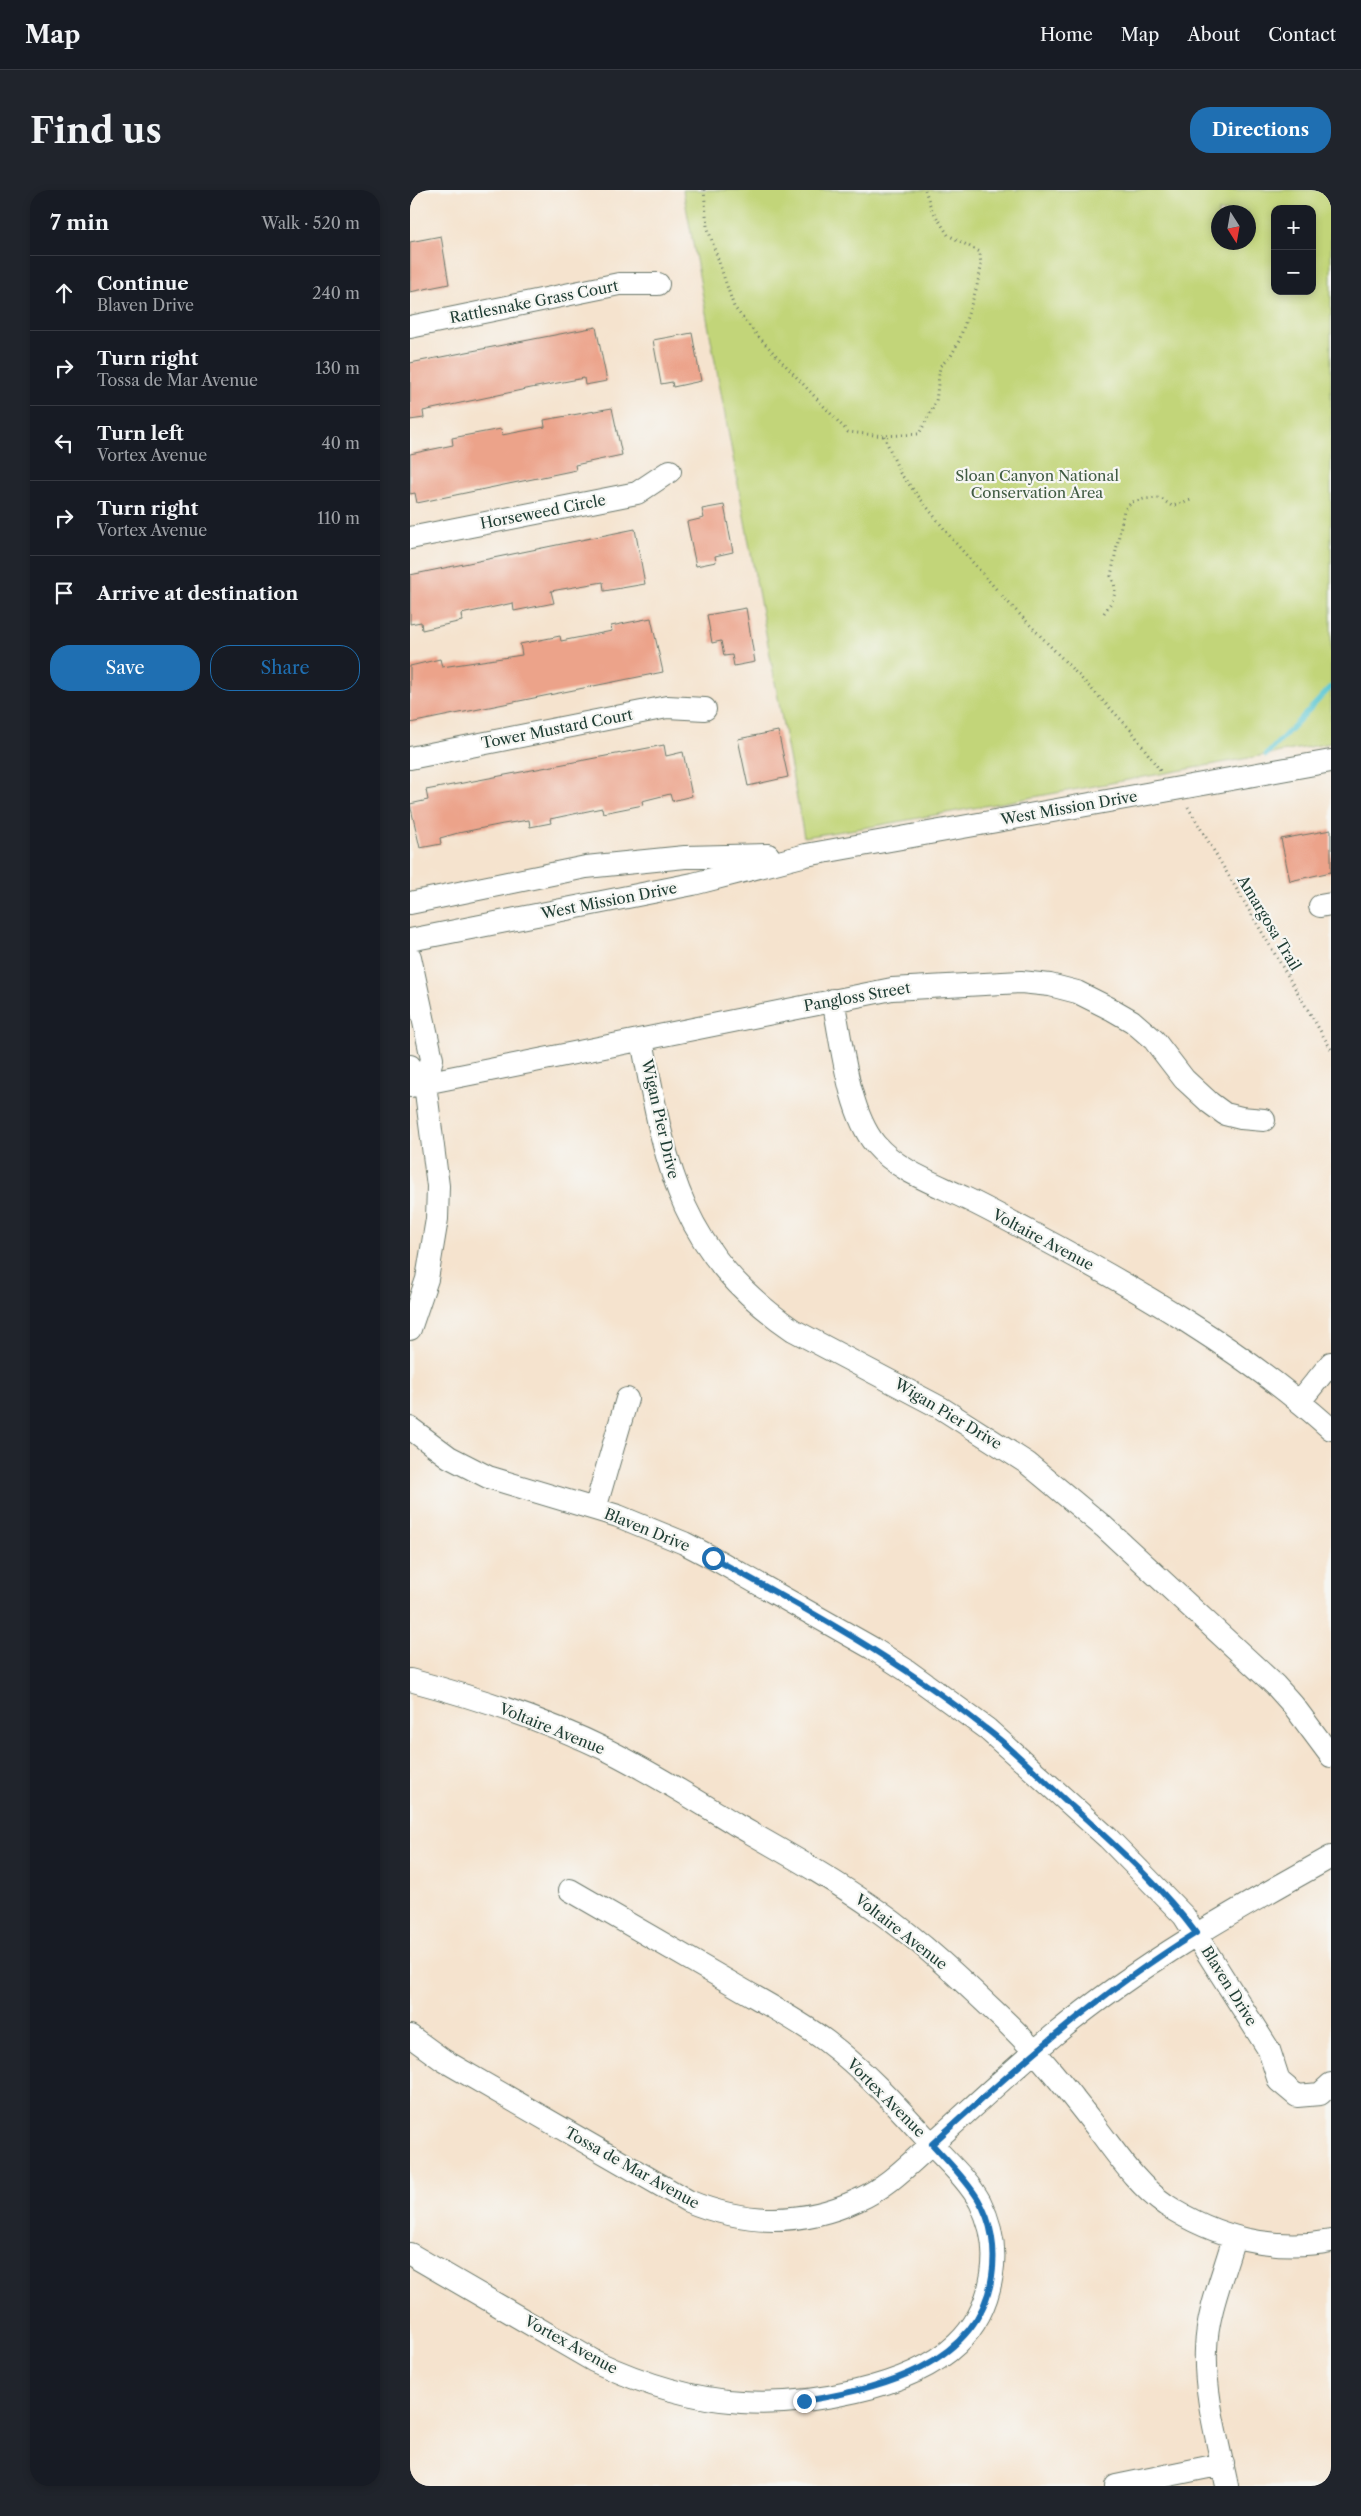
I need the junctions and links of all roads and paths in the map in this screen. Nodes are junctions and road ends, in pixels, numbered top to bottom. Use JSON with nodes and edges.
{"nodes":[{"id":1,"x":704,"y":190,"type":"edge"},
{"id":2,"x":925,"y":190,"type":"edge"},
{"id":3,"x":658,"y":284,"type":"dead end"},
{"id":4,"x":410,"y":326,"type":"edge"},
{"id":5,"x":884,"y":436,"type":"junction"},
{"id":6,"x":670,"y":471,"type":"dead end"},
{"id":7,"x":1191,"y":500,"type":"dead end"},
{"id":8,"x":410,"y":538,"type":"edge"},
{"id":9,"x":1104,"y":613,"type":"dead end"},
{"id":10,"x":705,"y":709,"type":"dead end"},
{"id":11,"x":410,"y":758,"type":"edge"},
{"id":12,"x":1331,"y":761,"type":"edge"},
{"id":13,"x":1172,"y":789,"type":"junction"},
{"id":14,"x":1188,"y":808,"type":"dead end"},
{"id":15,"x":806,"y":855,"type":"junction"},
{"id":16,"x":410,"y":903,"type":"edge"},
{"id":17,"x":410,"y":940,"type":"edge"},
{"id":18,"x":410,"y":957,"type":"edge"},
{"id":19,"x":833,"y":1000,"type":"junction"},
{"id":20,"x":642,"y":1040,"type":"junction"},
{"id":21,"x":1331,"y":1049,"type":"edge"},
{"id":22,"x":410,"y":1066,"type":"edge"},
{"id":23,"x":418,"y":1085,"type":"edge"},
{"id":24,"x":1264,"y":1120,"type":"dead end"},
{"id":25,"x":410,"y":1328,"type":"edge"},
{"id":26,"x":1331,"y":1363,"type":"edge"},
{"id":27,"x":628,"y":1399,"type":"dead end"},
{"id":28,"x":1300,"y":1401,"type":"junction"},
{"id":29,"x":410,"y":1428,"type":"edge"},
{"id":30,"x":1331,"y":1429,"type":"edge"},
{"id":31,"x":594,"y":1509,"type":"junction"},
{"id":32,"x":410,"y":1680,"type":"edge"},
{"id":33,"x":1331,"y":1756,"type":"edge"},
{"id":34,"x":1331,"y":1856,"type":"edge"},
{"id":35,"x":570,"y":1890,"type":"dead end"},
{"id":36,"x":1196,"y":1933,"type":"junction"},
{"id":37,"x":410,"y":2036,"type":"edge"},
{"id":38,"x":1034,"y":2052,"type":"junction"},
{"id":39,"x":1331,"y":2084,"type":"edge"},
{"id":40,"x":932,"y":2144,"type":"junction"},
{"id":41,"x":1234,"y":2238,"type":"junction"},
{"id":42,"x":1331,"y":2241,"type":"edge"},
{"id":43,"x":410,"y":2254,"type":"edge"},
{"id":44,"x":1225,"y":2475,"type":"edge"},
{"id":45,"x":1116,"y":2486,"type":"edge"}],
"edges":[{"from":1,"to":5,"type":"path"},
{"from":2,"to":5,"type":"path"},
{"from":3,"to":4,"type":"street","name":"Rattlesnake Grass Court"},
{"from":5,"to":13,"type":"path"},
{"from":6,"to":8,"type":"street","name":"Horseweed Circle"},
{"from":7,"to":9,"type":"path"},
{"from":10,"to":11,"type":"street","name":"Tower Mustard Court"},
{"from":12,"to":13,"type":"street","name":"West Mission Drive"},
{"from":13,"to":15,"type":"street","name":"West Mission Drive"},
{"from":14,"to":21,"type":"path","name":"Amargosa Trail"},
{"from":15,"to":16,"type":"street","name":"West Mission Drive"},
{"from":15,"to":17,"type":"street","name":"West Mission Drive"},
{"from":18,"to":23,"type":"street"},
{"from":19,"to":20,"type":"street","name":"Pangloss Street"},
{"from":19,"to":24,"type":"street","name":"Pangloss Street"},
{"from":19,"to":28,"type":"street","name":"Voltaire Avenue"},
{"from":20,"to":23,"type":"street","name":"Pangloss Street"},
{"from":20,"to":33,"type":"street","name":"Wigan Pier Drive"},
{"from":22,"to":23,"type":"street"},
{"from":23,"to":25,"type":"street"},
{"from":26,"to":28,"type":"street"},
{"from":27,"to":31,"type":"street"},
{"from":28,"to":30,"type":"street","name":"Voltaire Avenue"},
{"from":29,"to":31,"type":"street","name":"Blaven Drive"},
{"from":31,"to":36,"type":"street","name":"Blaven Drive"},
{"from":32,"to":38,"type":"street","name":"Voltaire Avenue"},
{"from":34,"to":36,"type":"street","name":"Tossa de Mar Avenue"},
{"from":35,"to":40,"type":"street","name":"Vortex Avenue"},
{"from":36,"to":38,"type":"street","name":"Tossa de Mar Avenue"},
{"from":36,"to":39,"type":"street","name":"Blaven Drive"},
{"from":37,"to":40,"type":"street","name":"Tossa de Mar Avenue"},
{"from":38,"to":40,"type":"street","name":"Tossa de Mar Avenue"},
{"from":38,"to":41,"type":"street","name":"Voltaire Avenue"},
{"from":40,"to":43,"type":"street","name":"Vortex Avenue"},
{"from":41,"to":42,"type":"street","name":"Voltaire Avenue"},
{"from":41,"to":44,"type":"street"},
{"from":44,"to":45,"type":"street"}]}
